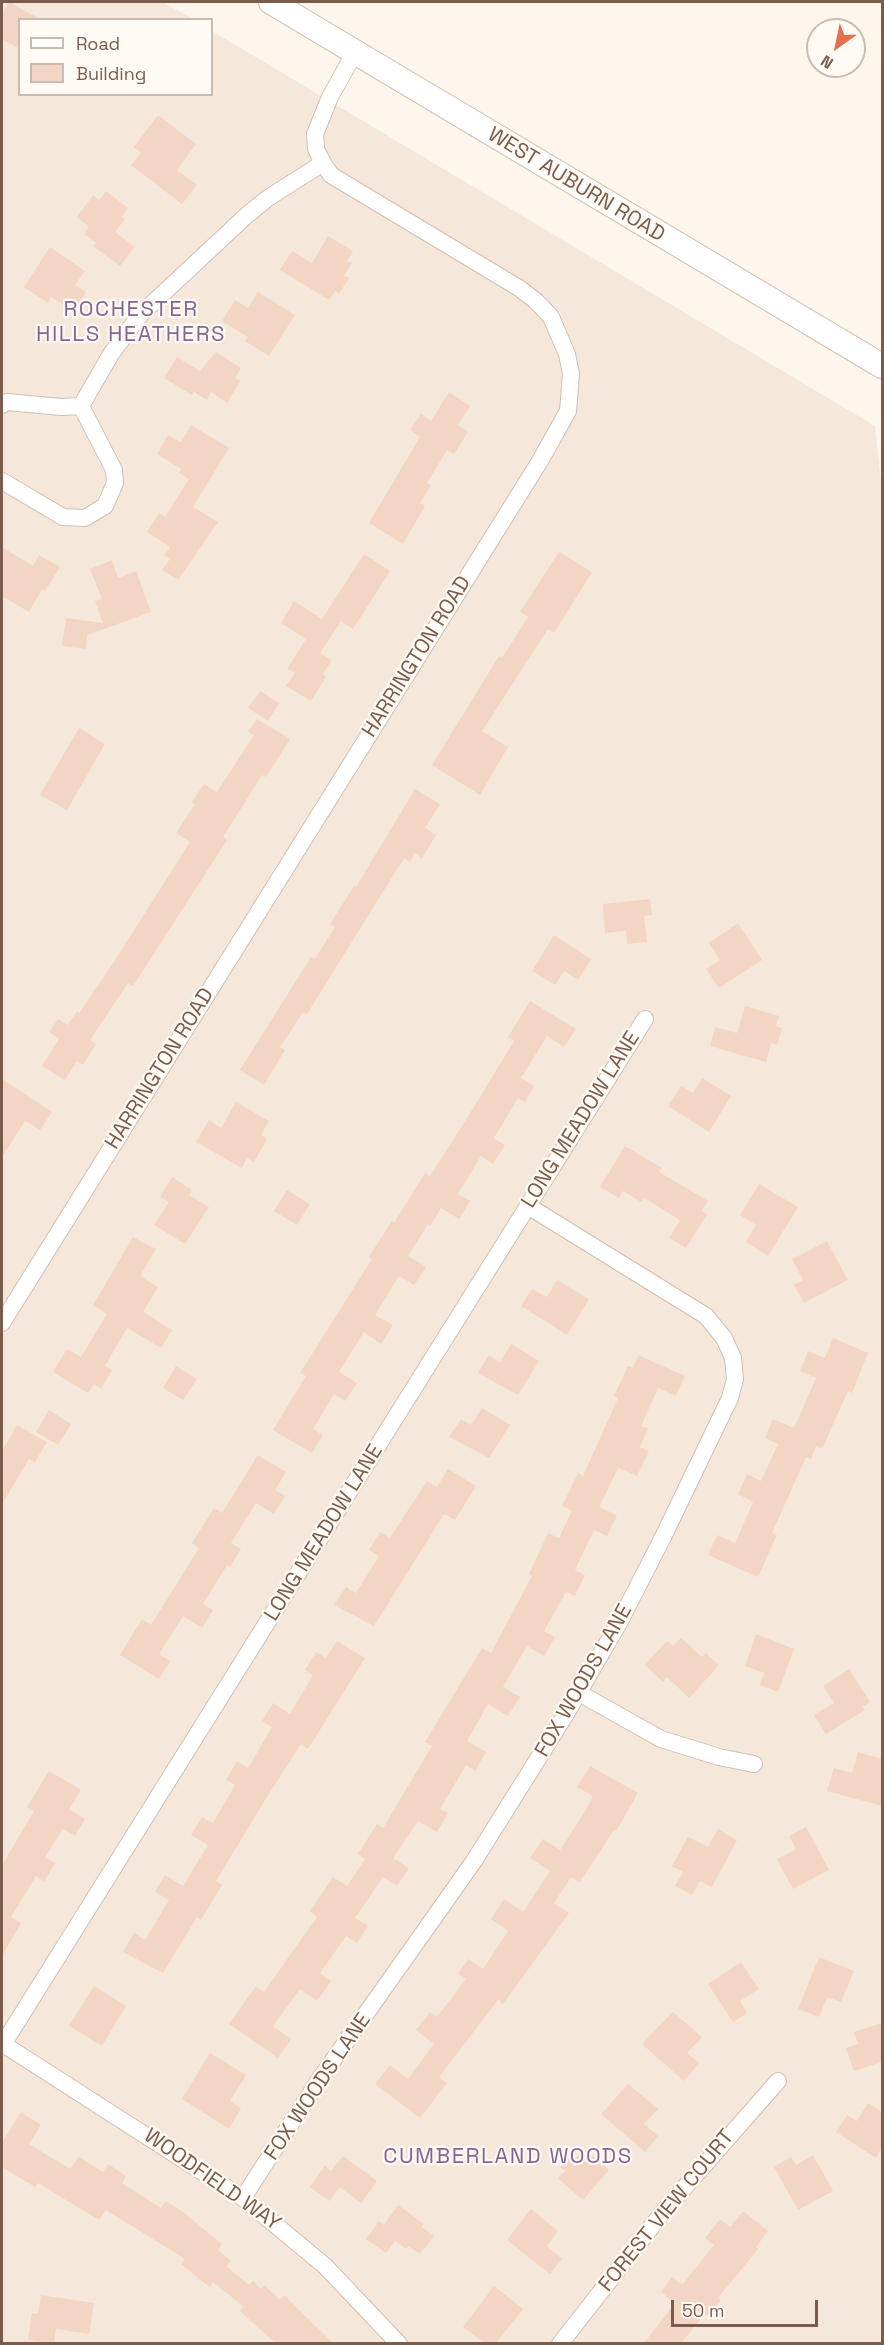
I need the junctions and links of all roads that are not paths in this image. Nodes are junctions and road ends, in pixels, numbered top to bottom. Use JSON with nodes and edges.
{"nodes":[{"id":1,"x":271,"y":2,"type":"edge"},
{"id":2,"x":355,"y":52,"type":"junction"},
{"id":3,"x":323,"y":163,"type":"junction"},
{"id":4,"x":880,"y":365,"type":"edge"},
{"id":5,"x":2,"y":405,"type":"edge"},
{"id":6,"x":81,"y":406,"type":"junction"},
{"id":7,"x":2,"y":481,"type":"edge"},
{"id":8,"x":645,"y":1018,"type":"dead end"},
{"id":9,"x":528,"y":1206,"type":"junction"},
{"id":10,"x":2,"y":1323,"type":"edge"},
{"id":11,"x":579,"y":1694,"type":"junction"},
{"id":12,"x":754,"y":1764,"type":"dead end"},
{"id":13,"x":2,"y":2045,"type":"edge"},
{"id":14,"x":778,"y":2081,"type":"dead end"},
{"id":15,"x":243,"y":2198,"type":"junction"},
{"id":16,"x":399,"y":2343,"type":"edge"},
{"id":17,"x":560,"y":2343,"type":"edge"}],
"edges":[{"from":1,"to":2,"type":"main road","name":"WEST AUBURN ROAD"},
{"from":2,"to":3,"type":"street"},
{"from":2,"to":4,"type":"main road","name":"WEST AUBURN ROAD"},
{"from":3,"to":6,"type":"street"},
{"from":3,"to":10,"type":"street","name":"HARRINGTON ROAD"},
{"from":5,"to":6,"type":"street"},
{"from":6,"to":7,"type":"street"},
{"from":8,"to":9,"type":"street","name":"LONG MEADOW LANE"},
{"from":9,"to":11,"type":"street","name":"FOX WOODS LANE"},
{"from":9,"to":13,"type":"street","name":"LONG MEADOW LANE"},
{"from":11,"to":12,"type":"street"},
{"from":11,"to":15,"type":"street","name":"FOX WOODS LANE"},
{"from":13,"to":15,"type":"street","name":"WOODFIELD WAY"},
{"from":14,"to":17,"type":"street","name":"FOREST VIEW COURT"},
{"from":15,"to":16,"type":"street","name":"WOODFIELD WAY"}]}
